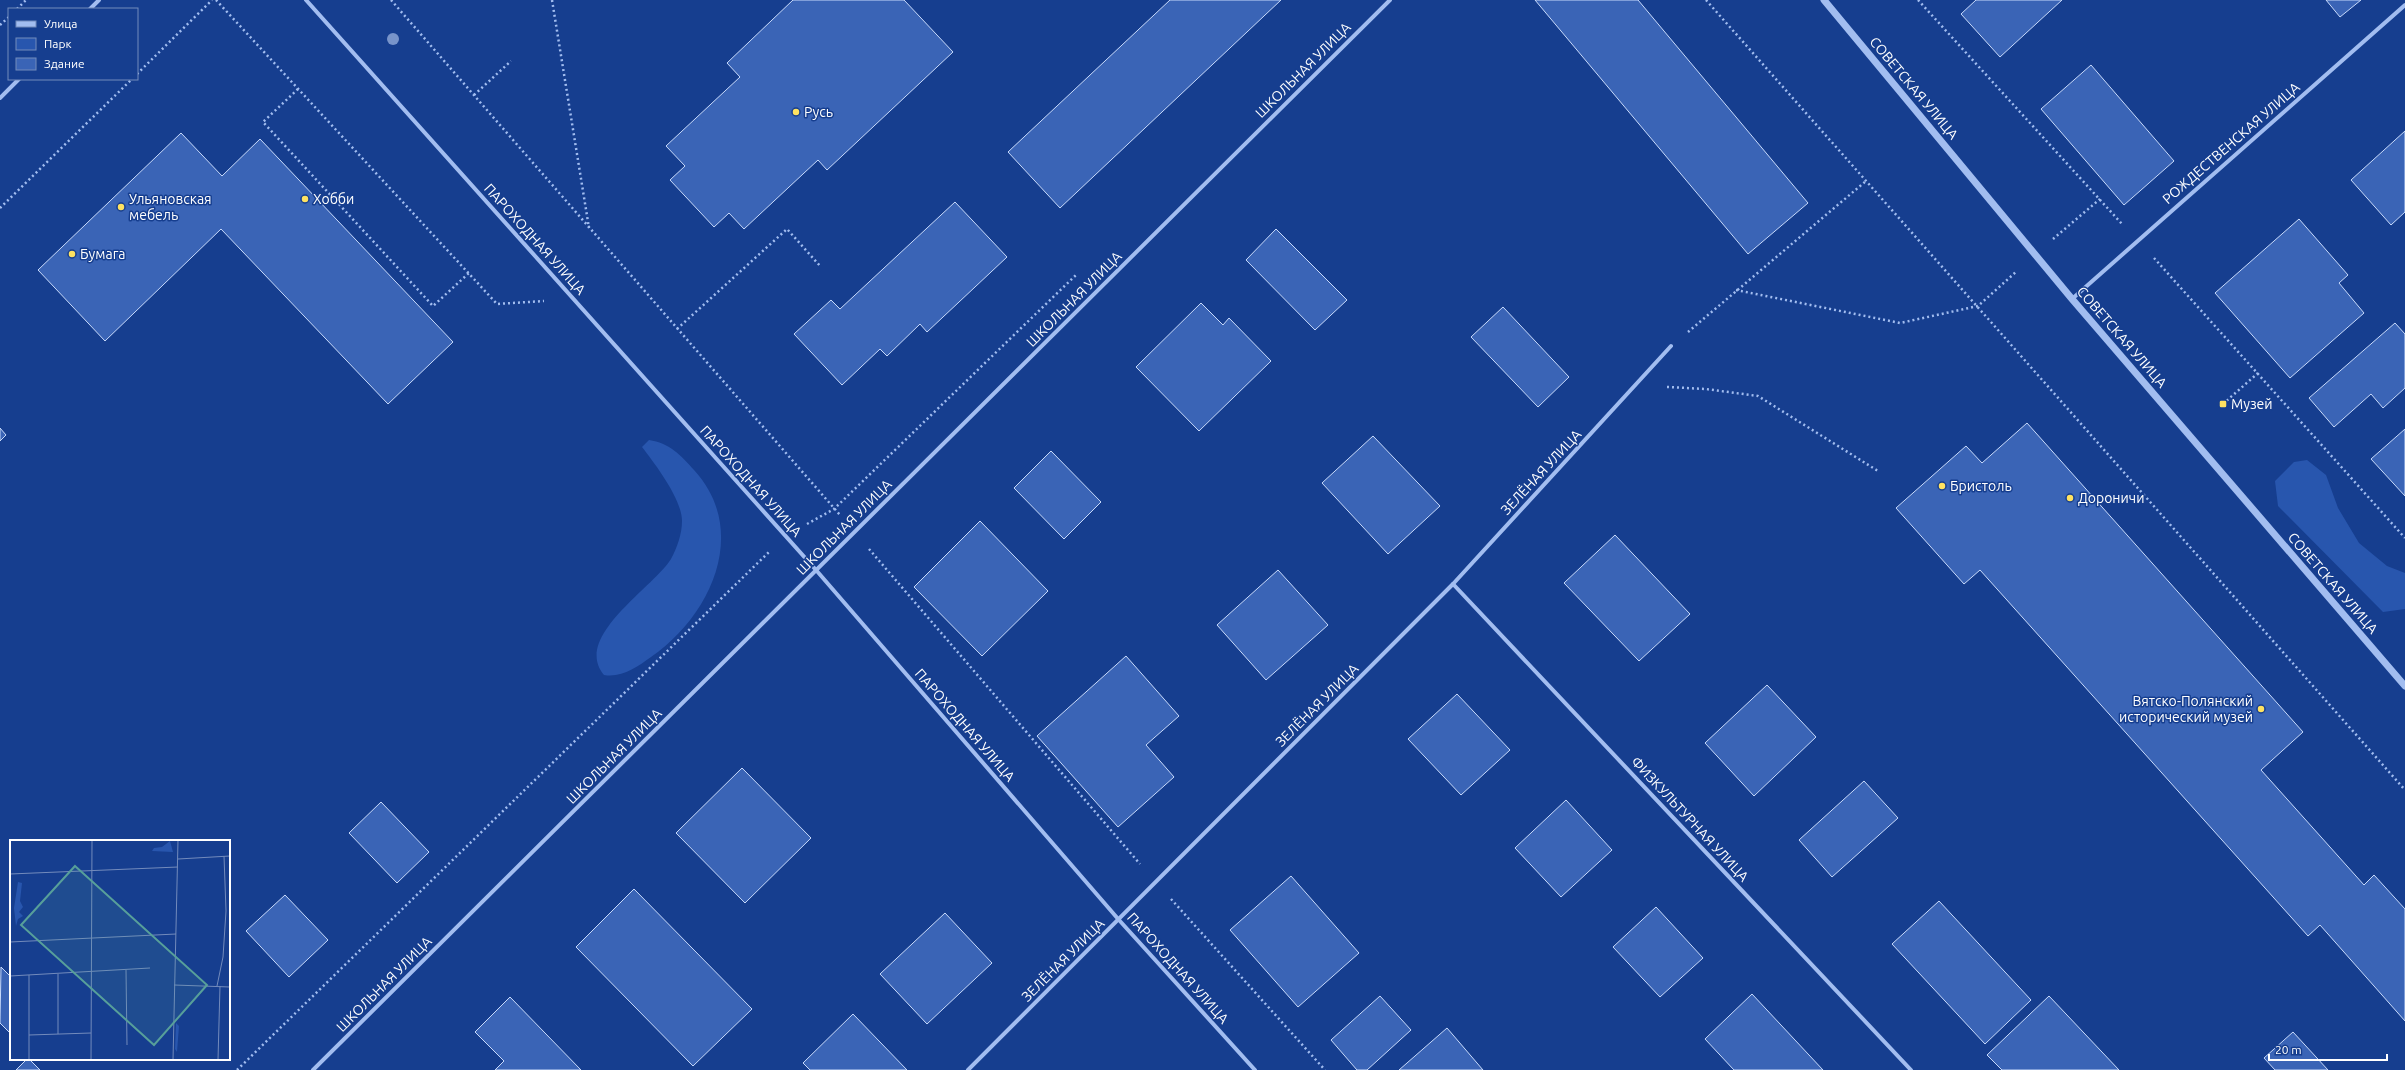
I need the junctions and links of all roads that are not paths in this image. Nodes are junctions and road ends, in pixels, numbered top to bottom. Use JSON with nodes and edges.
{"nodes":[{"id":1,"x":99,"y":0,"type":"edge"},
{"id":2,"x":306,"y":0,"type":"edge"},
{"id":3,"x":1390,"y":0,"type":"edge"},
{"id":4,"x":1824,"y":0,"type":"edge"},
{"id":5,"x":2405,"y":4,"type":"edge"},
{"id":6,"x":91,"y":8,"type":"edge"},
{"id":7,"x":18,"y":80,"type":"edge"},
{"id":8,"x":0,"y":98,"type":"edge"},
{"id":9,"x":2072,"y":299,"type":"junction"},
{"id":10,"x":1671,"y":346,"type":"dead end"},
{"id":11,"x":816,"y":570,"type":"junction"},
{"id":12,"x":1453,"y":584,"type":"junction"},
{"id":13,"x":2405,"y":686,"type":"edge"},
{"id":14,"x":1119,"y":920,"type":"junction"},
{"id":15,"x":314,"y":1070,"type":"edge"},
{"id":16,"x":968,"y":1070,"type":"edge"},
{"id":17,"x":1255,"y":1070,"type":"edge"},
{"id":18,"x":1911,"y":1070,"type":"edge"}],
"edges":[{"from":1,"to":6,"type":"street"},
{"from":2,"to":11,"type":"street","name":"ПАРОХОДНАЯ УЛИЦА"},
{"from":3,"to":11,"type":"street","name":"ШКОЛЬНАЯ УЛИЦА"},
{"from":4,"to":9,"type":"street","name":"СОВЕТСКАЯ УЛИЦА"},
{"from":5,"to":9,"type":"street","name":"РОЖДЕСТВЕНСКАЯ УЛИЦА"},
{"from":7,"to":8,"type":"street"},
{"from":9,"to":13,"type":"street","name":"СОВЕТСКАЯ УЛИЦА"},
{"from":10,"to":12,"type":"street","name":"ЗЕЛЁНАЯ УЛИЦА"},
{"from":11,"to":14,"type":"street","name":"ПАРОХОДНАЯ УЛИЦА"},
{"from":11,"to":15,"type":"street","name":"ШКОЛЬНАЯ УЛИЦА"},
{"from":12,"to":14,"type":"street","name":"ЗЕЛЁНАЯ УЛИЦА"},
{"from":12,"to":18,"type":"street","name":"ФИЗКУЛЬТУРНАЯ УЛИЦА"},
{"from":14,"to":16,"type":"street","name":"ЗЕЛЁНАЯ УЛИЦА"},
{"from":14,"to":17,"type":"street","name":"ПАРОХОДНАЯ УЛИЦА"}]}
